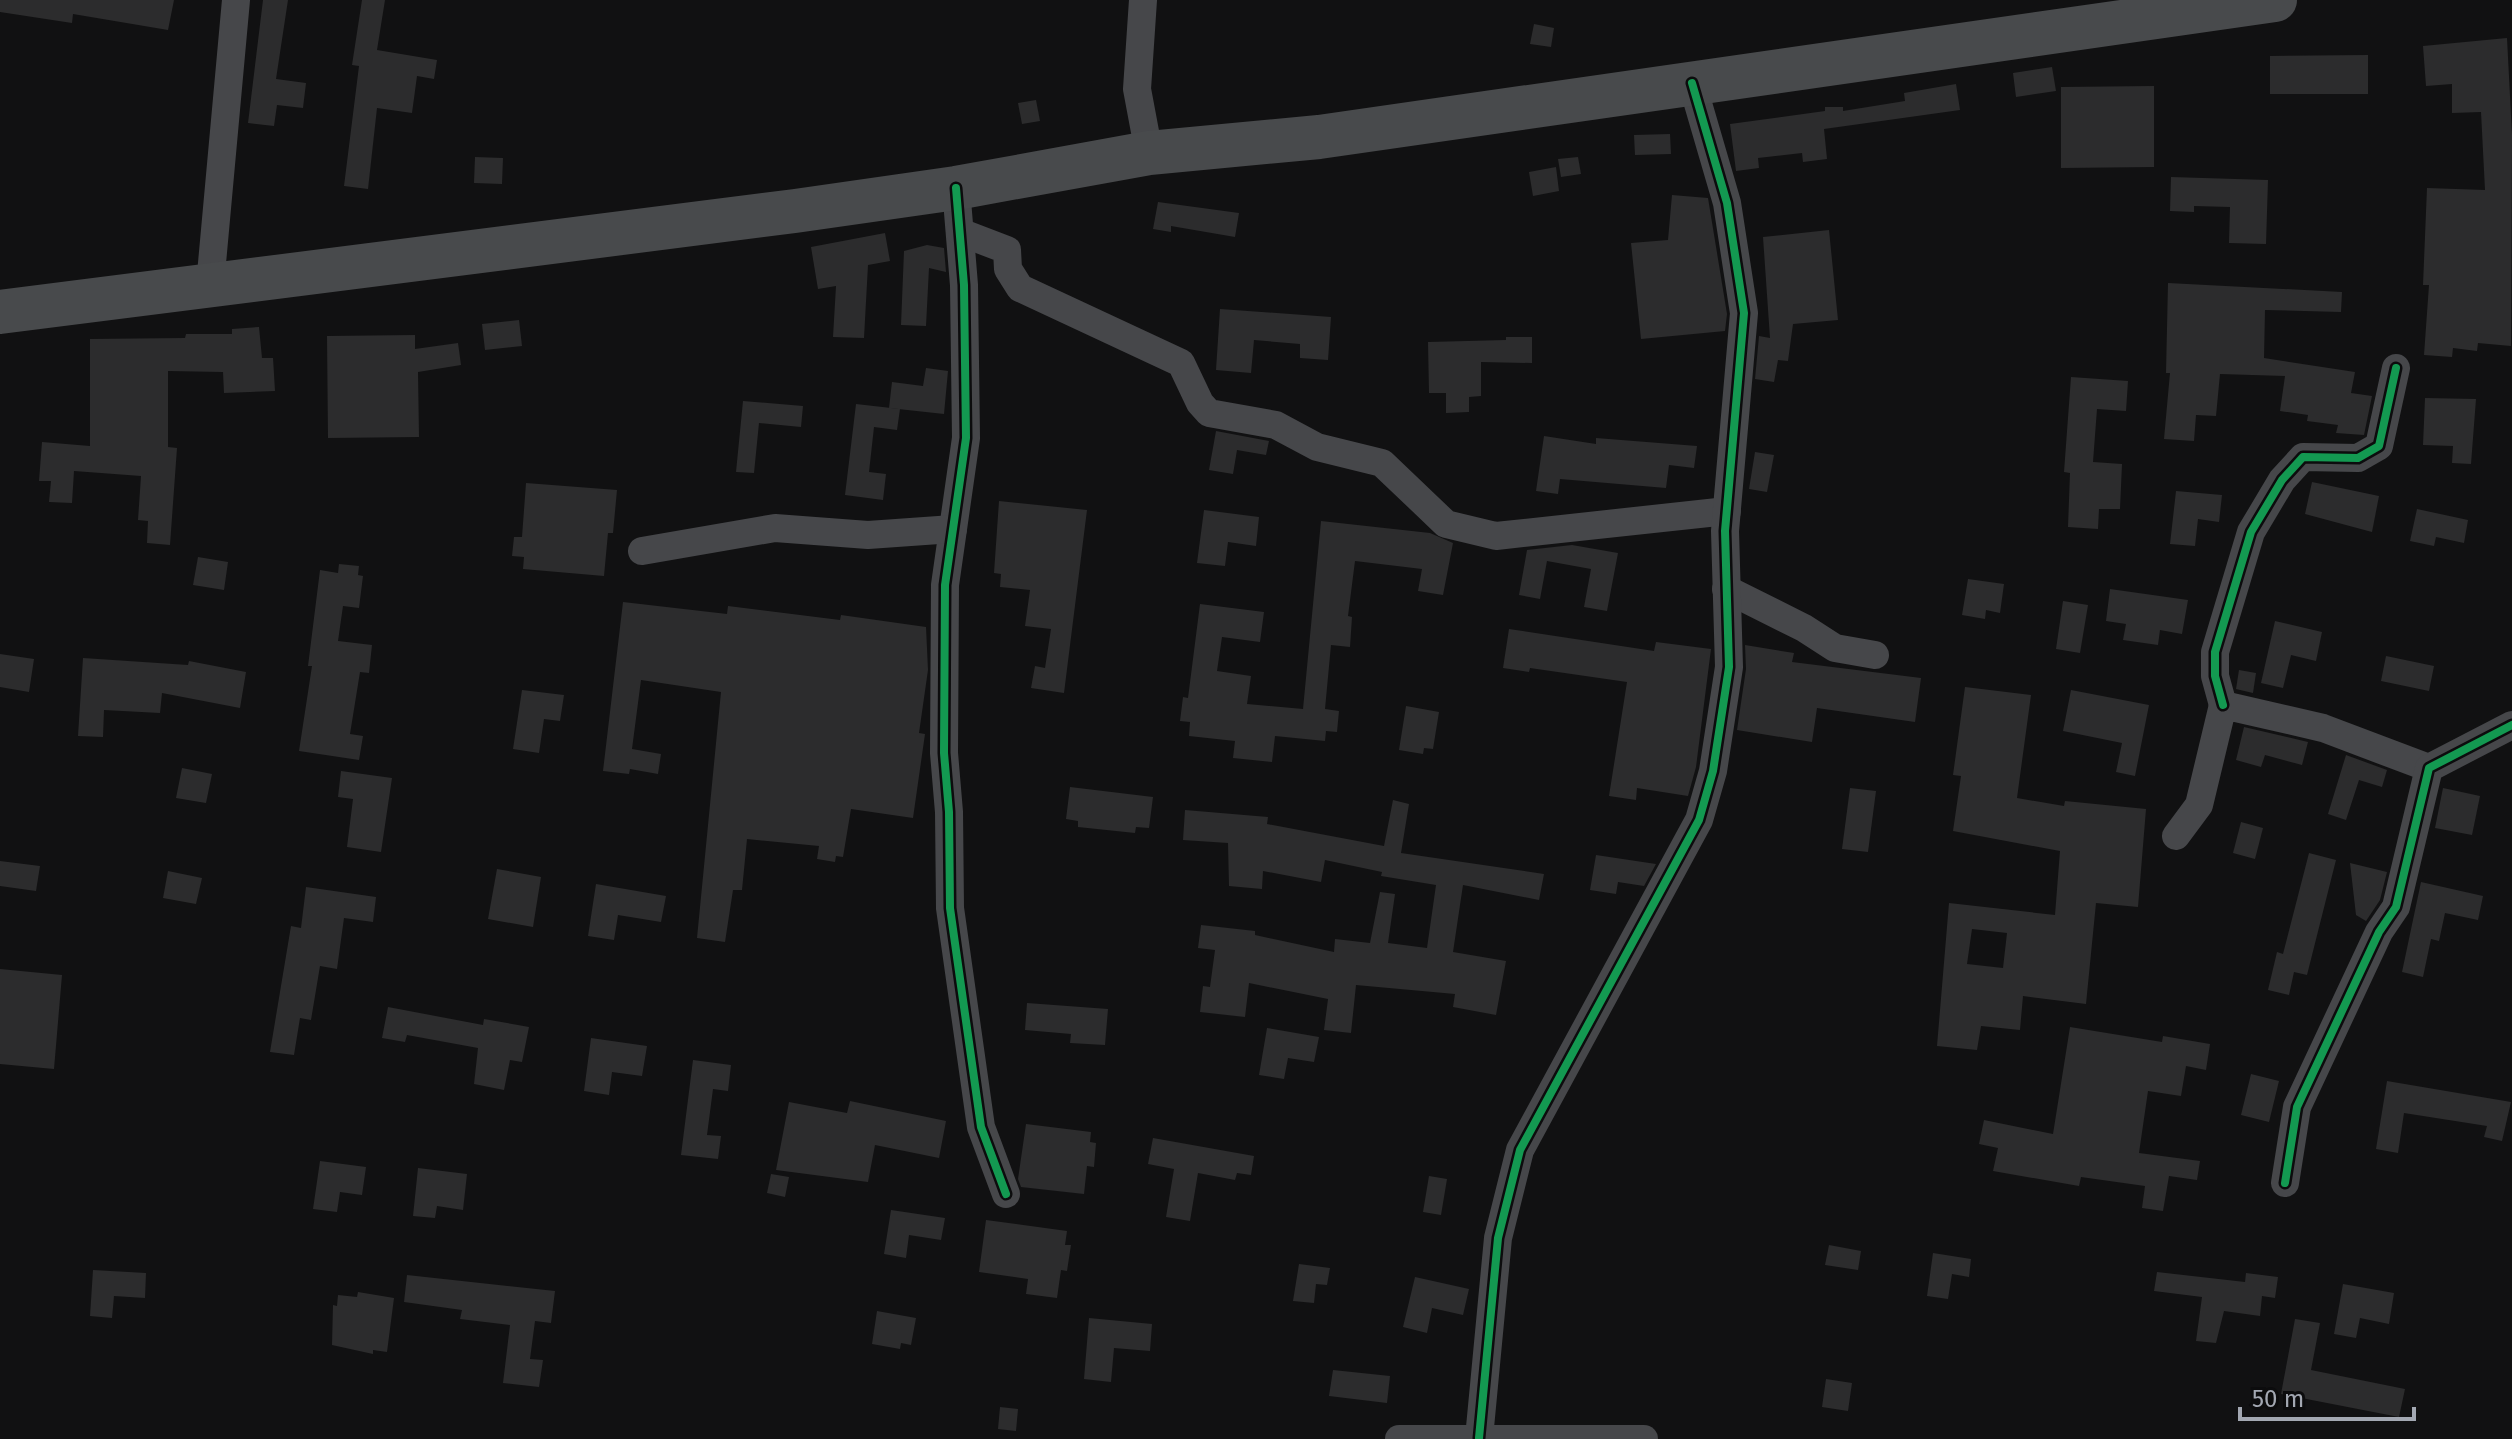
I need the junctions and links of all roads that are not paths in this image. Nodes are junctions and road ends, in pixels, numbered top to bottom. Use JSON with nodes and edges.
{"nodes":[{"id":1,"x":236,"y":0,"type":"edge"},
{"id":2,"x":1143,"y":0,"type":"edge"},
{"id":3,"x":2275,"y":0,"type":"edge"},
{"id":4,"x":1692,"y":83,"type":"junction"},
{"id":5,"x":1149,"y":153,"type":"junction"},
{"id":6,"x":956,"y":188,"type":"junction"},
{"id":7,"x":960,"y":232,"type":"junction"},
{"id":8,"x":210,"y":285,"type":"junction"},
{"id":9,"x":0,"y":312,"type":"edge"},
{"id":10,"x":2396,"y":368,"type":"dead end"},
{"id":11,"x":1727,"y":511,"type":"junction"},
{"id":12,"x":953,"y":529,"type":"junction"},
{"id":13,"x":642,"y":551,"type":"dead end"},
{"id":14,"x":1726,"y":589,"type":"junction"},
{"id":15,"x":1875,"y":655,"type":"dead end"},
{"id":16,"x":2223,"y":705,"type":"junction"},
{"id":17,"x":2512,"y":725,"type":"edge"},
{"id":18,"x":2429,"y":768,"type":"junction"},
{"id":19,"x":2176,"y":836,"type":"dead end"},
{"id":20,"x":2285,"y":1183,"type":"dead end"},
{"id":21,"x":1006,"y":1194,"type":"dead end"},
{"id":22,"x":1479,"y":1438,"type":"edge"},
{"id":23,"x":1399,"y":1439,"type":"edge"},
{"id":24,"x":1644,"y":1439,"type":"edge"}],
"edges":[{"from":1,"to":8,"type":"street"},
{"from":2,"to":5,"type":"street"},
{"from":3,"to":4,"type":"highway"},
{"from":4,"to":5,"type":"highway"},
{"from":4,"to":11,"type":"street"},
{"from":5,"to":6,"type":"highway"},
{"from":6,"to":7,"type":"street"},
{"from":6,"to":8,"type":"highway"},
{"from":7,"to":11,"type":"street"},
{"from":7,"to":12,"type":"street"},
{"from":8,"to":9,"type":"highway"},
{"from":10,"to":16,"type":"street"},
{"from":11,"to":14,"type":"street"},
{"from":12,"to":13,"type":"street"},
{"from":12,"to":21,"type":"street"},
{"from":14,"to":15,"type":"street"},
{"from":14,"to":22,"type":"street"},
{"from":16,"to":18,"type":"street"},
{"from":16,"to":19,"type":"street"},
{"from":17,"to":18,"type":"street"},
{"from":18,"to":20,"type":"street"},
{"from":22,"to":23,"type":"street"},
{"from":22,"to":24,"type":"street"}]}
